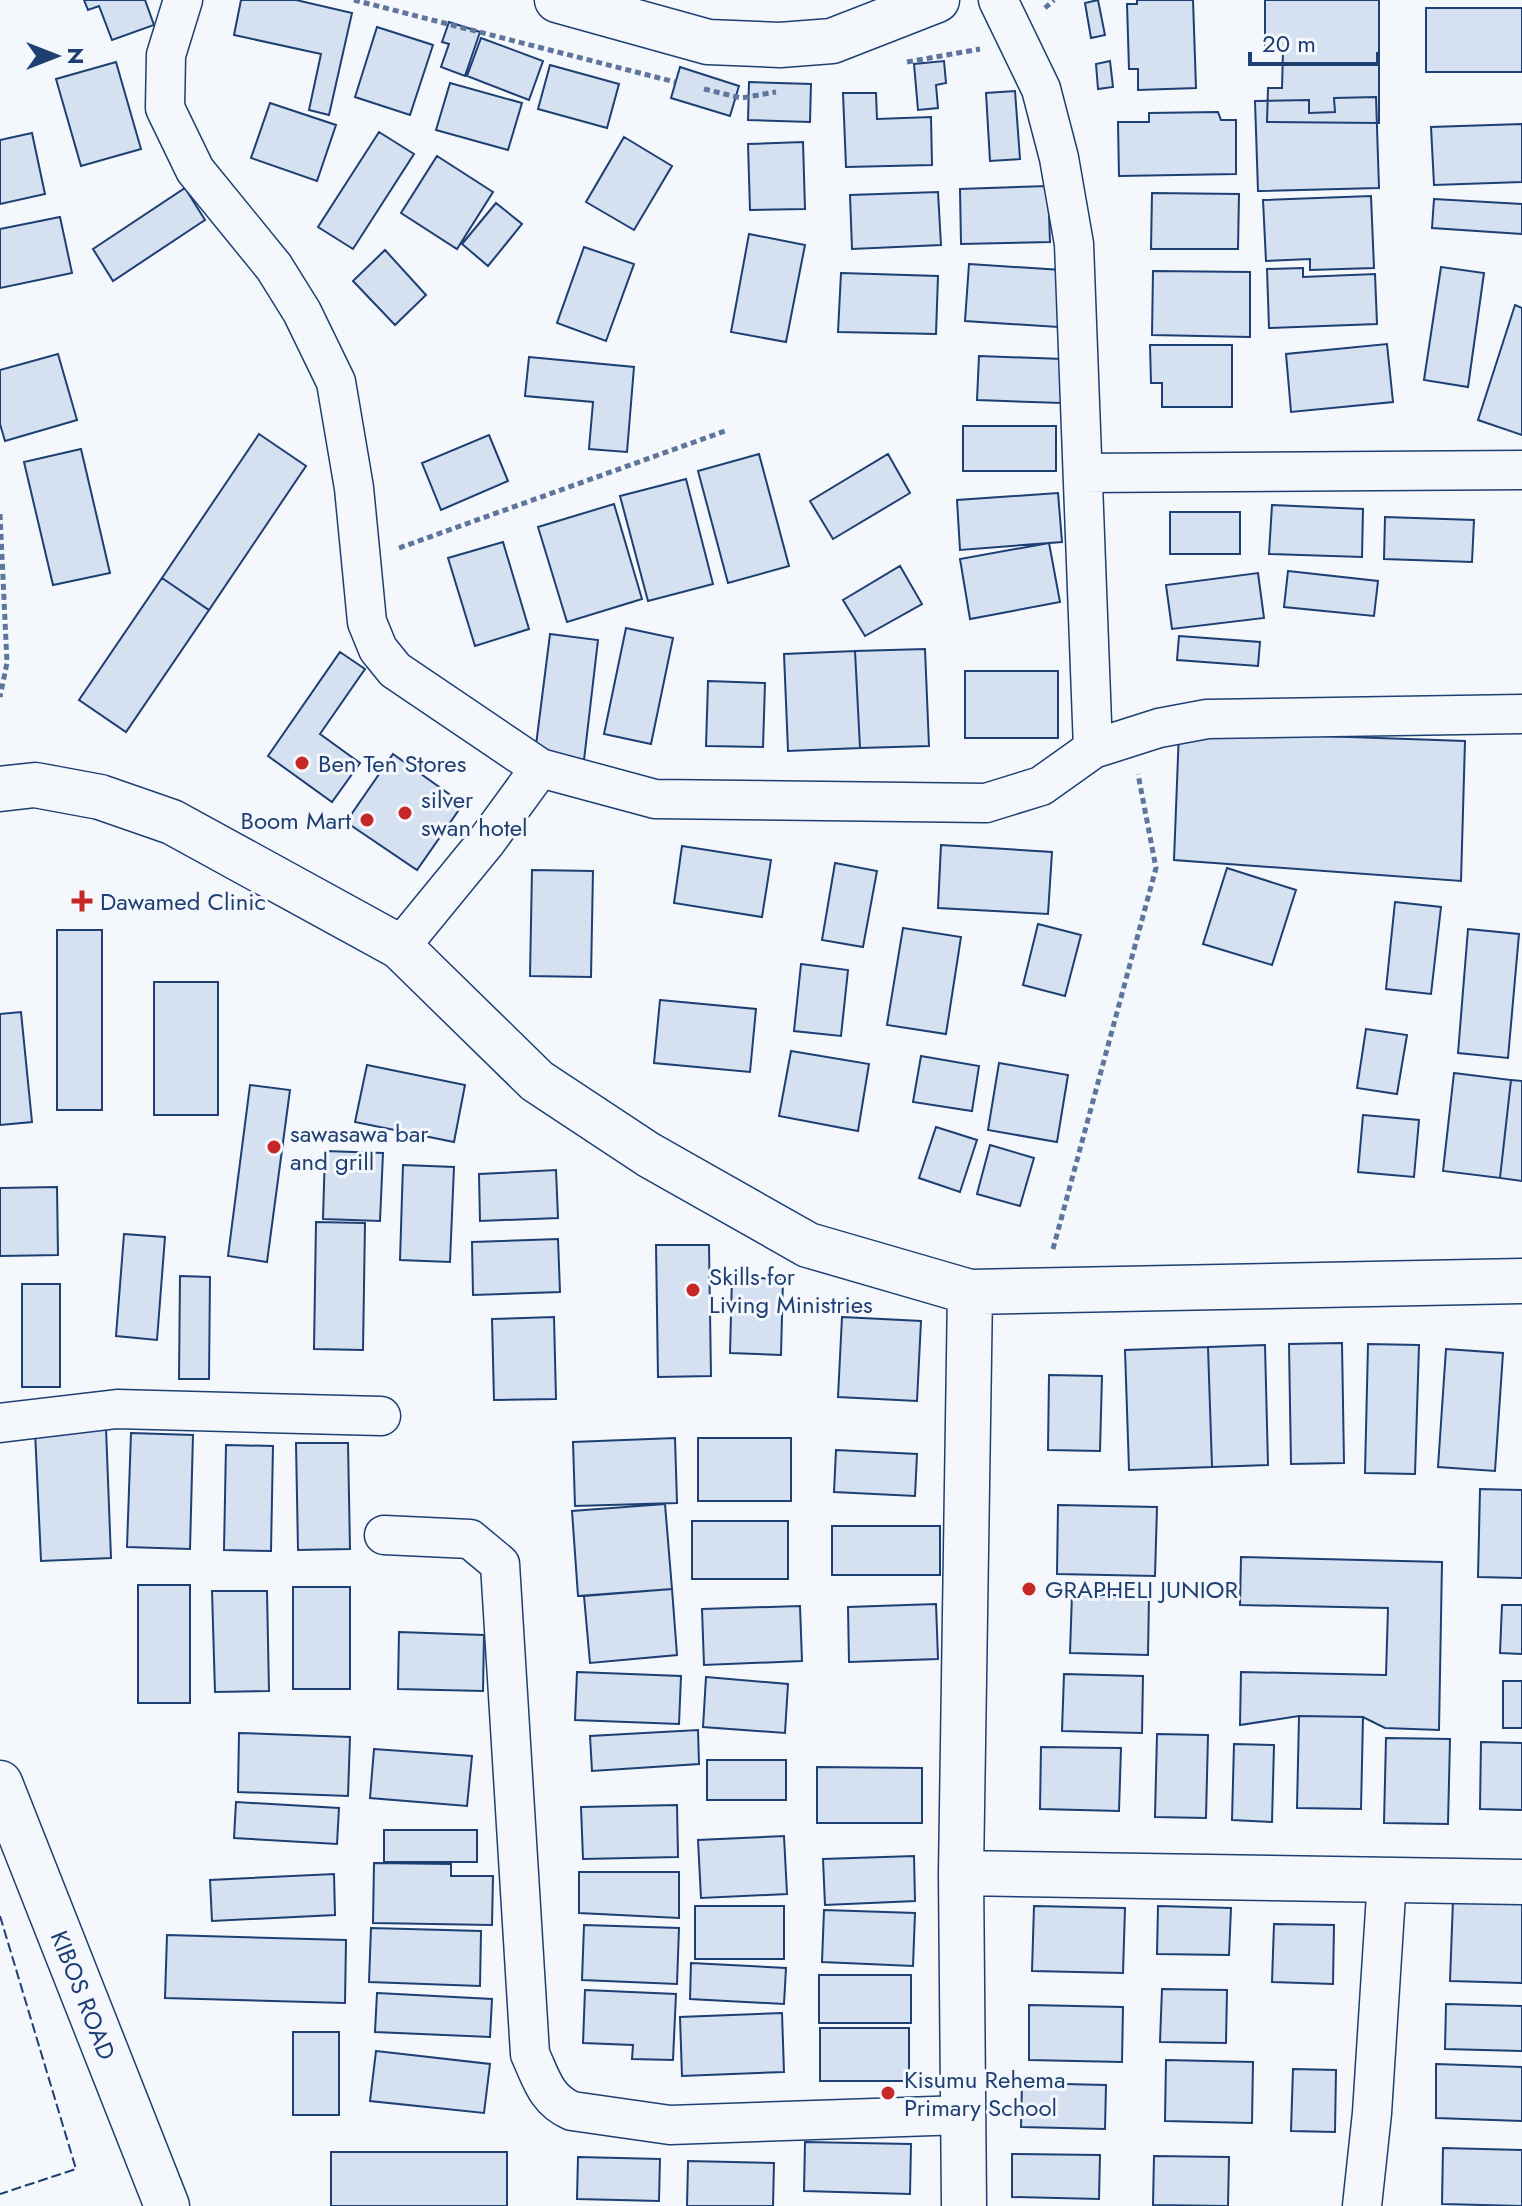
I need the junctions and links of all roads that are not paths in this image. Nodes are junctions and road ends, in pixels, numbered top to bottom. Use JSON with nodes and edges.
{"nodes":[{"id":1,"x":183,"y":0,"type":"edge"},
{"id":2,"x":557,"y":0,"type":"edge"},
{"id":3,"x":937,"y":0,"type":"edge"},
{"id":4,"x":998,"y":0,"type":"edge"},
{"id":5,"x":1522,"y":470,"type":"edge"},
{"id":6,"x":1083,"y":473,"type":"junction"},
{"id":7,"x":1522,"y":714,"type":"edge"},
{"id":8,"x":1093,"y":749,"type":"junction"},
{"id":9,"x":540,"y":768,"type":"junction"},
{"id":10,"x":0,"y":789,"type":"edge"},
{"id":11,"x":400,"y":947,"type":"junction"},
{"id":12,"x":1522,"y":1281,"type":"edge"},
{"id":13,"x":970,"y":1292,"type":"junction"},
{"id":14,"x":381,"y":1416,"type":"dead end"},
{"id":15,"x":0,"y":1423,"type":"edge"},
{"id":16,"x":384,"y":1535,"type":"dead end"},
{"id":17,"x":0,"y":1783,"type":"edge"},
{"id":18,"x":961,"y":1873,"type":"junction"},
{"id":19,"x":1387,"y":1879,"type":"junction"},
{"id":20,"x":1522,"y":1882,"type":"edge"},
{"id":21,"x":963,"y":2115,"type":"junction"},
{"id":22,"x":167,"y":2206,"type":"edge"},
{"id":23,"x":964,"y":2206,"type":"edge"},
{"id":24,"x":1362,"y":2206,"type":"edge"}],
"edges":[{"from":1,"to":9,"type":"street"},
{"from":2,"to":3,"type":"street"},
{"from":4,"to":6,"type":"street"},
{"from":5,"to":6,"type":"street"},
{"from":6,"to":8,"type":"street"},
{"from":7,"to":8,"type":"street"},
{"from":8,"to":9,"type":"street"},
{"from":9,"to":11,"type":"street"},
{"from":10,"to":11,"type":"street"},
{"from":11,"to":13,"type":"street"},
{"from":12,"to":13,"type":"street"},
{"from":13,"to":18,"type":"street"},
{"from":14,"to":15,"type":"street"},
{"from":16,"to":21,"type":"street"},
{"from":17,"to":22,"type":"street","name":"KIBOS ROAD"},
{"from":18,"to":19,"type":"street"},
{"from":18,"to":21,"type":"street"},
{"from":19,"to":20,"type":"street"},
{"from":19,"to":24,"type":"street"},
{"from":21,"to":23,"type":"street"}]}
